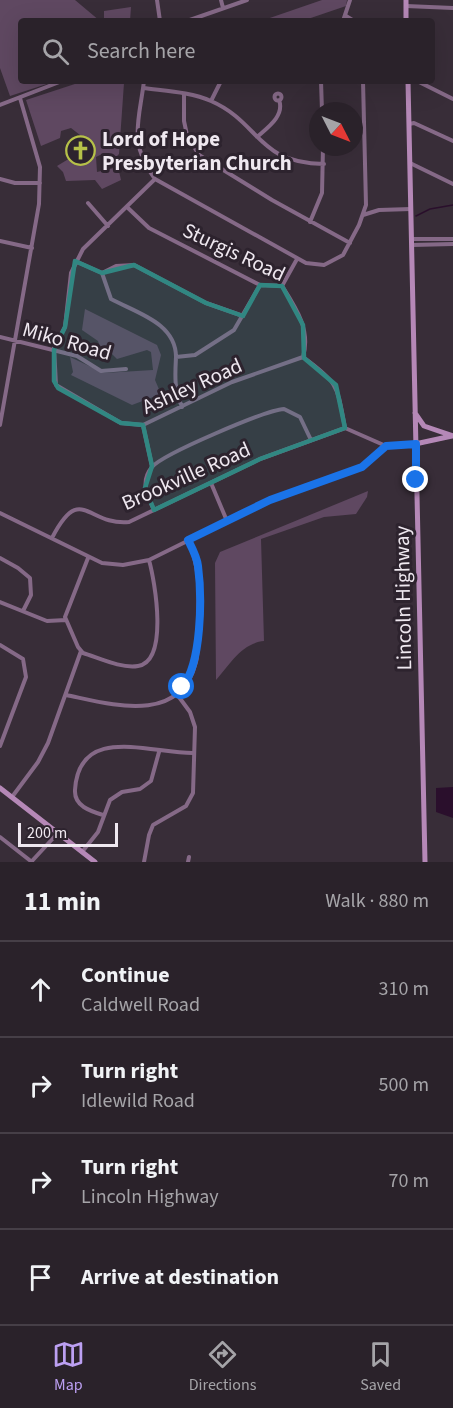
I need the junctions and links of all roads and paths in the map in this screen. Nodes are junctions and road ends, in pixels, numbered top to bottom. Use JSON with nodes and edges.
{"nodes":[{"id":1,"x":157,"y":0,"type":"edge"},
{"id":2,"x":220,"y":0,"type":"edge"},
{"id":3,"x":247,"y":0,"type":"edge"},
{"id":4,"x":350,"y":0,"type":"edge"},
{"id":5,"x":406,"y":3,"type":"edge"},
{"id":6,"x":223,"y":8,"type":"junction"},
{"id":7,"x":453,"y":8,"type":"edge"},
{"id":8,"x":346,"y":16,"type":"joint"},
{"id":9,"x":160,"y":18,"type":"edge"},
{"id":10,"x":195,"y":18,"type":"edge"},
{"id":11,"x":349,"y":18,"type":"edge"},
{"id":12,"x":55,"y":84,"type":"edge"},
{"id":13,"x":144,"y":84,"type":"edge"},
{"id":14,"x":220,"y":84,"type":"edge"},
{"id":15,"x":321,"y":84,"type":"edge"},
{"id":16,"x":363,"y":84,"type":"edge"},
{"id":17,"x":408,"y":84,"type":"edge"},
{"id":18,"x":423,"y":84,"type":"edge"},
{"id":19,"x":143,"y":88,"type":"junction"},
{"id":20,"x":184,"y":94,"type":"junction"},
{"id":21,"x":20,"y":98,"type":"junction"},
{"id":22,"x":453,"y":99,"type":"edge"},
{"id":23,"x":279,"y":100,"type":"dead end"},
{"id":24,"x":212,"y":101,"type":"junction"},
{"id":25,"x":322,"y":102,"type":"edge"},
{"id":26,"x":0,"y":105,"type":"edge"},
{"id":27,"x":409,"y":124,"type":"junction"},
{"id":28,"x":257,"y":138,"type":"junction"},
{"id":29,"x":453,"y":141,"type":"edge"},
{"id":30,"x":324,"y":156,"type":"edge"},
{"id":31,"x":410,"y":163,"type":"junction"},
{"id":32,"x":324,"y":164,"type":"junction"},
{"id":33,"x":0,"y":179,"type":"edge"},
{"id":34,"x":155,"y":179,"type":"junction"},
{"id":35,"x":40,"y":183,"type":"junction"},
{"id":36,"x":453,"y":184,"type":"edge"},
{"id":37,"x":88,"y":203,"type":"dead end"},
{"id":38,"x":366,"y":205,"type":"junction"},
{"id":39,"x":128,"y":208,"type":"junction"},
{"id":40,"x":411,"y":209,"type":"junction"},
{"id":41,"x":379,"y":210,"type":"junction"},
{"id":42,"x":363,"y":214,"type":"junction"},
{"id":43,"x":310,"y":222,"type":"junction"},
{"id":44,"x":108,"y":226,"type":"junction"},
{"id":45,"x":453,"y":239,"type":"edge"},
{"id":46,"x":0,"y":240,"type":"edge"},
{"id":47,"x":412,"y":242,"type":"junction"},
{"id":48,"x":350,"y":243,"type":"junction"},
{"id":49,"x":453,"y":244,"type":"edge"},
{"id":50,"x":32,"y":248,"type":"junction"},
{"id":51,"x":297,"y":259,"type":"junction"},
{"id":52,"x":75,"y":261,"type":"junction"},
{"id":53,"x":102,"y":273,"type":"junction"},
{"id":54,"x":260,"y":285,"type":"junction"},
{"id":55,"x":282,"y":286,"type":"junction"},
{"id":56,"x":243,"y":316,"type":"junction"},
{"id":57,"x":0,"y":338,"type":"edge"},
{"id":58,"x":16,"y":342,"type":"junction"},
{"id":59,"x":54,"y":350,"type":"junction"},
{"id":60,"x":176,"y":357,"type":"junction"},
{"id":61,"x":303,"y":357,"type":"junction"},
{"id":62,"x":126,"y":369,"type":"dead end"},
{"id":63,"x":0,"y":382,"type":"edge"},
{"id":64,"x":8,"y":384,"type":"junction"},
{"id":65,"x":182,"y":407,"type":"junction"},
{"id":66,"x":415,"y":412,"type":"junction"},
{"id":67,"x":0,"y":425,"type":"edge"},
{"id":68,"x":143,"y":425,"type":"junction"},
{"id":69,"x":345,"y":428,"type":"junction"},
{"id":70,"x":453,"y":436,"type":"edge"},
{"id":71,"x":311,"y":440,"type":"junction"},
{"id":72,"x":416,"y":444,"type":"junction"},
{"id":73,"x":386,"y":446,"type":"junction"},
{"id":74,"x":152,"y":466,"type":"junction"},
{"id":75,"x":211,"y":483,"type":"junction"},
{"id":76,"x":154,"y":510,"type":"junction"},
{"id":77,"x":0,"y":513,"type":"edge"},
{"id":78,"x":227,"y":521,"type":"junction"},
{"id":79,"x":52,"y":538,"type":"junction"},
{"id":80,"x":188,"y":540,"type":"junction"},
{"id":81,"x":0,"y":558,"type":"edge"},
{"id":82,"x":88,"y":558,"type":"junction"},
{"id":83,"x":148,"y":560,"type":"junction"},
{"id":84,"x":0,"y":602,"type":"edge"},
{"id":85,"x":23,"y":612,"type":"junction"},
{"id":86,"x":66,"y":620,"type":"junction"},
{"id":87,"x":0,"y":645,"type":"edge"},
{"id":88,"x":81,"y":651,"type":"junction"},
{"id":89,"x":176,"y":693,"type":"junction"},
{"id":90,"x":66,"y":695,"type":"junction"},
{"id":91,"x":0,"y":746,"type":"edge"},
{"id":92,"x":159,"y":752,"type":"junction"},
{"id":93,"x":194,"y":753,"type":"junction"},
{"id":94,"x":0,"y":788,"type":"edge"},
{"id":95,"x":12,"y":798,"type":"junction"},
{"id":96,"x":103,"y":815,"type":"junction"},
{"id":97,"x":57,"y":834,"type":"junction"},
{"id":98,"x":0,"y":837,"type":"edge"},
{"id":99,"x":82,"y":852,"type":"junction"},
{"id":100,"x":425,"y":861,"type":"edge"},
{"id":101,"x":32,"y":862,"type":"edge"},
{"id":102,"x":94,"y":862,"type":"edge"},
{"id":103,"x":144,"y":862,"type":"edge"}],
"edges":[{"from":1,"to":9,"type":"street"},
{"from":2,"to":6,"type":"street"},
{"from":3,"to":6,"type":"street"},
{"from":4,"to":8,"type":"street"},
{"from":5,"to":7,"type":"street"},
{"from":6,"to":10,"type":"street"},
{"from":8,"to":11,"type":"street"},
{"from":12,"to":21,"type":"street"},
{"from":13,"to":19,"type":"street"},
{"from":14,"to":24,"type":"street"},
{"from":15,"to":25,"type":"street"},
{"from":16,"to":38,"type":"street"},
{"from":17,"to":27,"type":"main road","name":"Lincoln Highway"},
{"from":18,"to":22,"type":"street"},
{"from":19,"to":20,"type":"street"},
{"from":19,"to":34,"type":"street"},
{"from":20,"to":24,"type":"street"},
{"from":20,"to":43,"type":"street"},
{"from":21,"to":26,"type":"street"},
{"from":21,"to":35,"type":"street"},
{"from":23,"to":28,"type":"street"},
{"from":24,"to":28,"type":"street"},
{"from":27,"to":29,"type":"street"},
{"from":27,"to":31,"type":"main road","name":"Lincoln Highway"},
{"from":28,"to":32,"type":"street"},
{"from":30,"to":32,"type":"street"},
{"from":31,"to":36,"type":"street"},
{"from":31,"to":40,"type":"main road","name":"Lincoln Highway"},
{"from":32,"to":43,"type":"street"},
{"from":33,"to":35,"type":"street"},
{"from":34,"to":39,"type":"street"},
{"from":34,"to":51,"type":"street"},
{"from":35,"to":50,"type":"street"},
{"from":37,"to":44,"type":"street"},
{"from":38,"to":41,"type":"street"},
{"from":38,"to":42,"type":"street"},
{"from":39,"to":44,"type":"street"},
{"from":39,"to":54,"type":"street","name":"Sturgis Road"},
{"from":40,"to":41,"type":"street"},
{"from":40,"to":47,"type":"main road","name":"Lincoln Highway"},
{"from":41,"to":42,"type":"street"},
{"from":42,"to":48,"type":"street"},
{"from":43,"to":48,"type":"street"},
{"from":44,"to":52,"type":"street"},
{"from":45,"to":47,"type":"street"},
{"from":46,"to":50,"type":"street"},
{"from":47,"to":49,"type":"street"},
{"from":47,"to":66,"type":"main road","name":"Lincoln Highway"},
{"from":48,"to":51,"type":"street"},
{"from":50,"to":58,"type":"street"},
{"from":51,"to":55,"type":"street"},
{"from":52,"to":53,"type":"street"},
{"from":52,"to":59,"type":"street","name":"Ashley Road"},
{"from":53,"to":56,"type":"street"},
{"from":53,"to":60,"type":"street"},
{"from":54,"to":55,"type":"street","name":"Sturgis Road"},
{"from":54,"to":56,"type":"street"},
{"from":55,"to":61,"type":"street","name":"Sturgis Road"},
{"from":56,"to":60,"type":"street"},
{"from":57,"to":58,"type":"street","name":"Miko Road"},
{"from":58,"to":59,"type":"street","name":"Miko Road"},
{"from":58,"to":64,"type":"street"},
{"from":59,"to":62,"type":"street","name":"Miko Road"},
{"from":59,"to":68,"type":"street","name":"Ashley Road"},
{"from":60,"to":65,"type":"street"},
{"from":61,"to":65,"type":"street","name":"Ashley Road"},
{"from":61,"to":69,"type":"street"},
{"from":63,"to":64,"type":"street"},
{"from":64,"to":67,"type":"street"},
{"from":65,"to":68,"type":"street","name":"Ashley Road"},
{"from":66,"to":70,"type":"main road"},
{"from":66,"to":72,"type":"main road","name":"Lincoln Highway"},
{"from":68,"to":74,"type":"street"},
{"from":69,"to":71,"type":"street","name":"Brookville Road"},
{"from":69,"to":73,"type":"street"},
{"from":70,"to":72,"type":"main road"},
{"from":71,"to":74,"type":"street"},
{"from":71,"to":75,"type":"street","name":"Brookville Road"},
{"from":72,"to":73,"type":"street"},
{"from":72,"to":100,"type":"main road","name":"Lincoln Highway"},
{"from":73,"to":78,"type":"street"},
{"from":74,"to":76,"type":"street"},
{"from":75,"to":76,"type":"street","name":"Brookville Road"},
{"from":75,"to":78,"type":"street"},
{"from":76,"to":79,"type":"street","name":"Brookville Road"},
{"from":77,"to":79,"type":"street"},
{"from":78,"to":80,"type":"street"},
{"from":79,"to":82,"type":"street"},
{"from":80,"to":83,"type":"street"},
{"from":80,"to":89,"type":"street"},
{"from":81,"to":85,"type":"street"},
{"from":82,"to":83,"type":"street"},
{"from":82,"to":86,"type":"street"},
{"from":83,"to":88,"type":"street"},
{"from":84,"to":85,"type":"street"},
{"from":85,"to":86,"type":"street"},
{"from":86,"to":88,"type":"street"},
{"from":87,"to":91,"type":"street"},
{"from":88,"to":90,"type":"street"},
{"from":89,"to":90,"type":"street"},
{"from":89,"to":93,"type":"street"},
{"from":90,"to":95,"type":"street"},
{"from":92,"to":93,"type":"street"},
{"from":92,"to":96,"type":"street"},
{"from":92,"to":96,"type":"street"},
{"from":93,"to":103,"type":"street"},
{"from":94,"to":95,"type":"main road"},
{"from":95,"to":97,"type":"main road"},
{"from":96,"to":99,"type":"street"},
{"from":97,"to":99,"type":"main road"},
{"from":97,"to":101,"type":"street"},
{"from":98,"to":101,"type":"street"},
{"from":99,"to":102,"type":"main road"}]}
